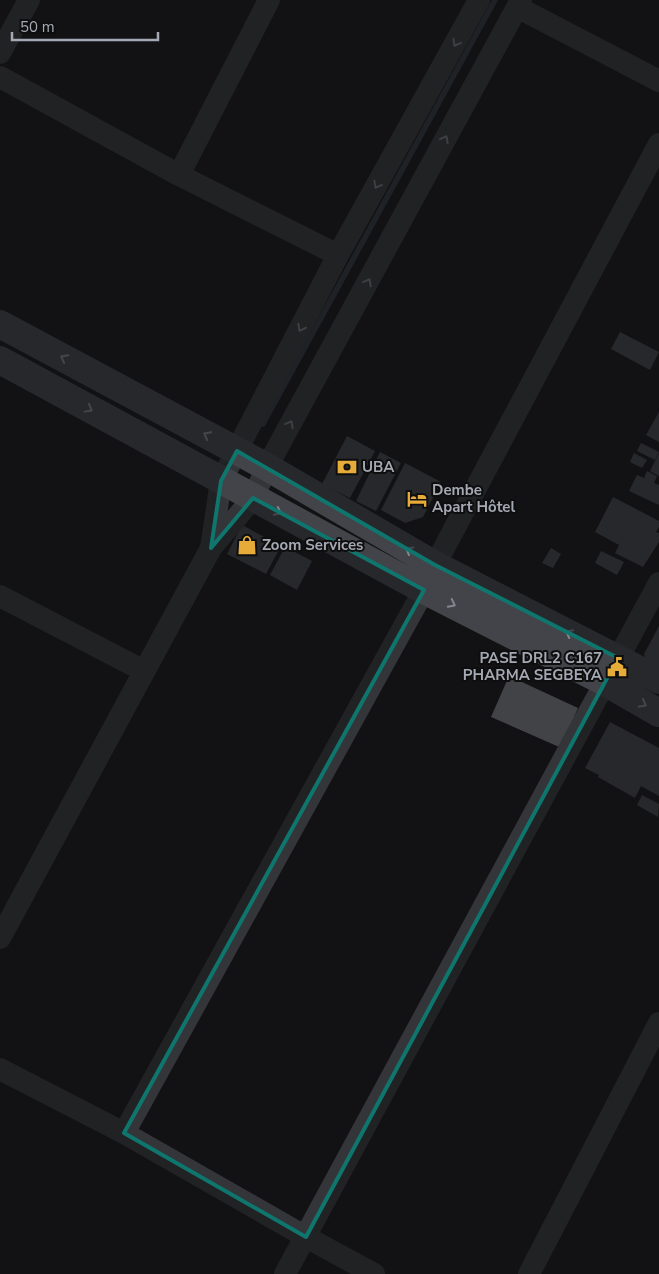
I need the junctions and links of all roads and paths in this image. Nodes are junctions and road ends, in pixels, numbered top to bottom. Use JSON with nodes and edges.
{"nodes":[{"id":1,"x":29,"y":0,"type":"edge"},
{"id":2,"x":269,"y":0,"type":"edge"},
{"id":3,"x":479,"y":0,"type":"edge"},
{"id":4,"x":519,"y":4,"type":"edge"},
{"id":5,"x":0,"y":53,"type":"edge"},
{"id":6,"x":0,"y":77,"type":"edge"},
{"id":7,"x":659,"y":81,"type":"edge"},
{"id":8,"x":659,"y":144,"type":"edge"},
{"id":9,"x":179,"y":175,"type":"junction"},
{"id":10,"x":338,"y":255,"type":"junction"},
{"id":11,"x":0,"y":324,"type":"edge"},
{"id":12,"x":0,"y":360,"type":"edge"},
{"id":13,"x":237,"y":451,"type":"junction"},
{"id":14,"x":267,"y":467,"type":"junction"},
{"id":15,"x":221,"y":480,"type":"junction"},
{"id":16,"x":253,"y":498,"type":"junction"},
{"id":17,"x":210,"y":548,"type":"junction"},
{"id":18,"x":435,"y":565,"type":"junction"},
{"id":19,"x":659,"y":582,"type":"edge"},
{"id":20,"x":424,"y":590,"type":"junction"},
{"id":21,"x":0,"y":596,"type":"edge"},
{"id":22,"x":618,"y":658,"type":"junction"},
{"id":23,"x":144,"y":671,"type":"junction"},
{"id":24,"x":659,"y":680,"type":"edge"},
{"id":25,"x":605,"y":682,"type":"junction"},
{"id":26,"x":659,"y":713,"type":"edge"},
{"id":27,"x":0,"y":938,"type":"edge"},
{"id":28,"x":659,"y":1024,"type":"edge"},
{"id":29,"x":0,"y":1069,"type":"edge"},
{"id":30,"x":124,"y":1133,"type":"junction"},
{"id":31,"x":306,"y":1237,"type":"junction"},
{"id":32,"x":285,"y":1274,"type":"edge"},
{"id":33,"x":374,"y":1274,"type":"edge"},
{"id":34,"x":529,"y":1274,"type":"edge"}],
"edges":[{"from":1,"to":5,"type":"street"},
{"from":2,"to":9,"type":"street"},
{"from":3,"to":10,"type":"street","one_way":true},
{"from":4,"to":7,"type":"street"},
{"from":14,"to":4,"type":"street","one_way":true},
{"from":6,"to":9,"type":"street"},
{"from":8,"to":18,"type":"street"},
{"from":9,"to":10,"type":"street"},
{"from":10,"to":13,"type":"street","one_way":true},
{"from":13,"to":11,"type":"main road","one_way":true},
{"from":12,"to":15,"type":"main road","one_way":true},
{"from":13,"to":14,"type":"main road"},
{"from":13,"to":15,"type":"street"},
{"from":14,"to":16,"type":"street"},
{"from":18,"to":14,"type":"main road","one_way":true},
{"from":15,"to":16,"type":"main road"},
{"from":15,"to":17,"type":"street"},
{"from":16,"to":17,"type":"street"},
{"from":16,"to":20,"type":"main road","one_way":true},
{"from":17,"to":23,"type":"street"},
{"from":18,"to":20,"type":"street"},
{"from":22,"to":18,"type":"main road","one_way":true},
{"from":19,"to":22,"type":"street"},
{"from":20,"to":25,"type":"main road","one_way":true},
{"from":20,"to":30,"type":"street"},
{"from":21,"to":23,"type":"street"},
{"from":22,"to":24,"type":"main road"},
{"from":22,"to":25,"type":"street"},
{"from":23,"to":27,"type":"street"},
{"from":25,"to":26,"type":"main road","one_way":true},
{"from":25,"to":31,"type":"street"},
{"from":28,"to":34,"type":"street"},
{"from":29,"to":30,"type":"street"},
{"from":30,"to":31,"type":"street"},
{"from":31,"to":32,"type":"street"},
{"from":31,"to":33,"type":"street"}]}
